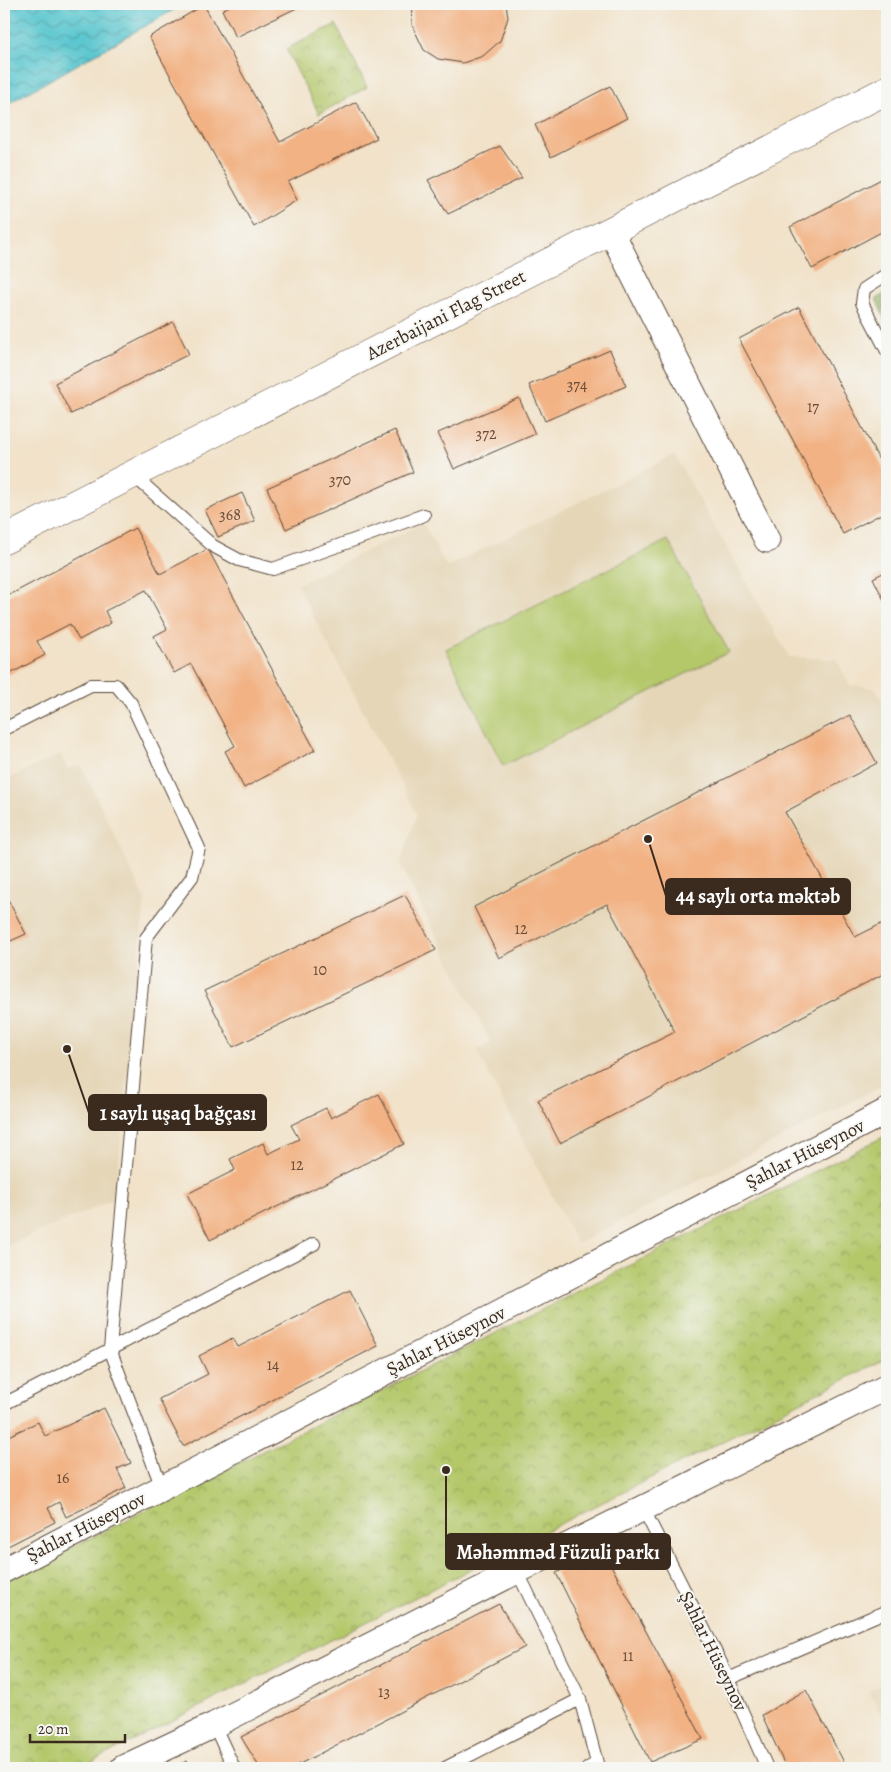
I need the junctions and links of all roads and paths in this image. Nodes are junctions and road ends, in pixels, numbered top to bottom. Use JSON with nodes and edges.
{"nodes":[{"id":1,"x":887,"y":90,"type":"edge"},
{"id":2,"x":611,"y":231,"type":"junction"},
{"id":3,"x":887,"y":274,"type":"edge"},
{"id":4,"x":887,"y":351,"type":"edge"},
{"id":5,"x":133,"y":475,"type":"junction"},
{"id":6,"x":424,"y":515,"type":"dead end"},
{"id":7,"x":4,"y":540,"type":"edge"},
{"id":8,"x":767,"y":540,"type":"dead end"},
{"id":9,"x":4,"y":729,"type":"edge"},
{"id":10,"x":887,"y":1111,"type":"edge"},
{"id":11,"x":314,"y":1244,"type":"dead end"},
{"id":12,"x":110,"y":1349,"type":"junction"},
{"id":13,"x":887,"y":1387,"type":"edge"},
{"id":14,"x":4,"y":1404,"type":"edge"},
{"id":15,"x":162,"y":1488,"type":"junction"},
{"id":16,"x":643,"y":1508,"type":"junction"},
{"id":17,"x":4,"y":1570,"type":"edge"},
{"id":18,"x":517,"y":1571,"type":"junction"},
{"id":19,"x":887,"y":1611,"type":"edge"},
{"id":20,"x":728,"y":1679,"type":"junction"},
{"id":21,"x":580,"y":1699,"type":"junction"},
{"id":22,"x":214,"y":1725,"type":"junction"},
{"id":23,"x":595,"y":1766,"type":"edge"},
{"id":24,"x":123,"y":1768,"type":"edge"},
{"id":25,"x":234,"y":1768,"type":"edge"},
{"id":26,"x":445,"y":1768,"type":"edge"},
{"id":27,"x":767,"y":1768,"type":"edge"}],
"edges":[{"from":1,"to":2,"type":"street","name":"Azerbaijani Flag Street"},
{"from":2,"to":5,"type":"street","name":"Azerbaijani Flag Street"},
{"from":2,"to":8,"type":"street"},
{"from":3,"to":4,"type":"lane"},
{"from":5,"to":6,"type":"lane"},
{"from":5,"to":7,"type":"street","name":"Azerbaijani Flag Street"},
{"from":9,"to":12,"type":"lane"},
{"from":10,"to":15,"type":"street","name":"Şahlar Hüseynov"},
{"from":11,"to":12,"type":"lane"},
{"from":12,"to":14,"type":"lane"},
{"from":12,"to":15,"type":"lane"},
{"from":13,"to":16,"type":"street"},
{"from":15,"to":17,"type":"street","name":"Şahlar Hüseynov"},
{"from":16,"to":18,"type":"street"},
{"from":16,"to":20,"type":"lane","name":"Şahlar Hüseynov"},
{"from":18,"to":21,"type":"lane"},
{"from":18,"to":22,"type":"street"},
{"from":19,"to":20,"type":"lane"},
{"from":20,"to":27,"type":"lane","name":"Şahlar Hüseynov"},
{"from":21,"to":23,"type":"lane"},
{"from":21,"to":26,"type":"lane"},
{"from":22,"to":24,"type":"street"},
{"from":22,"to":25,"type":"lane"}]}
